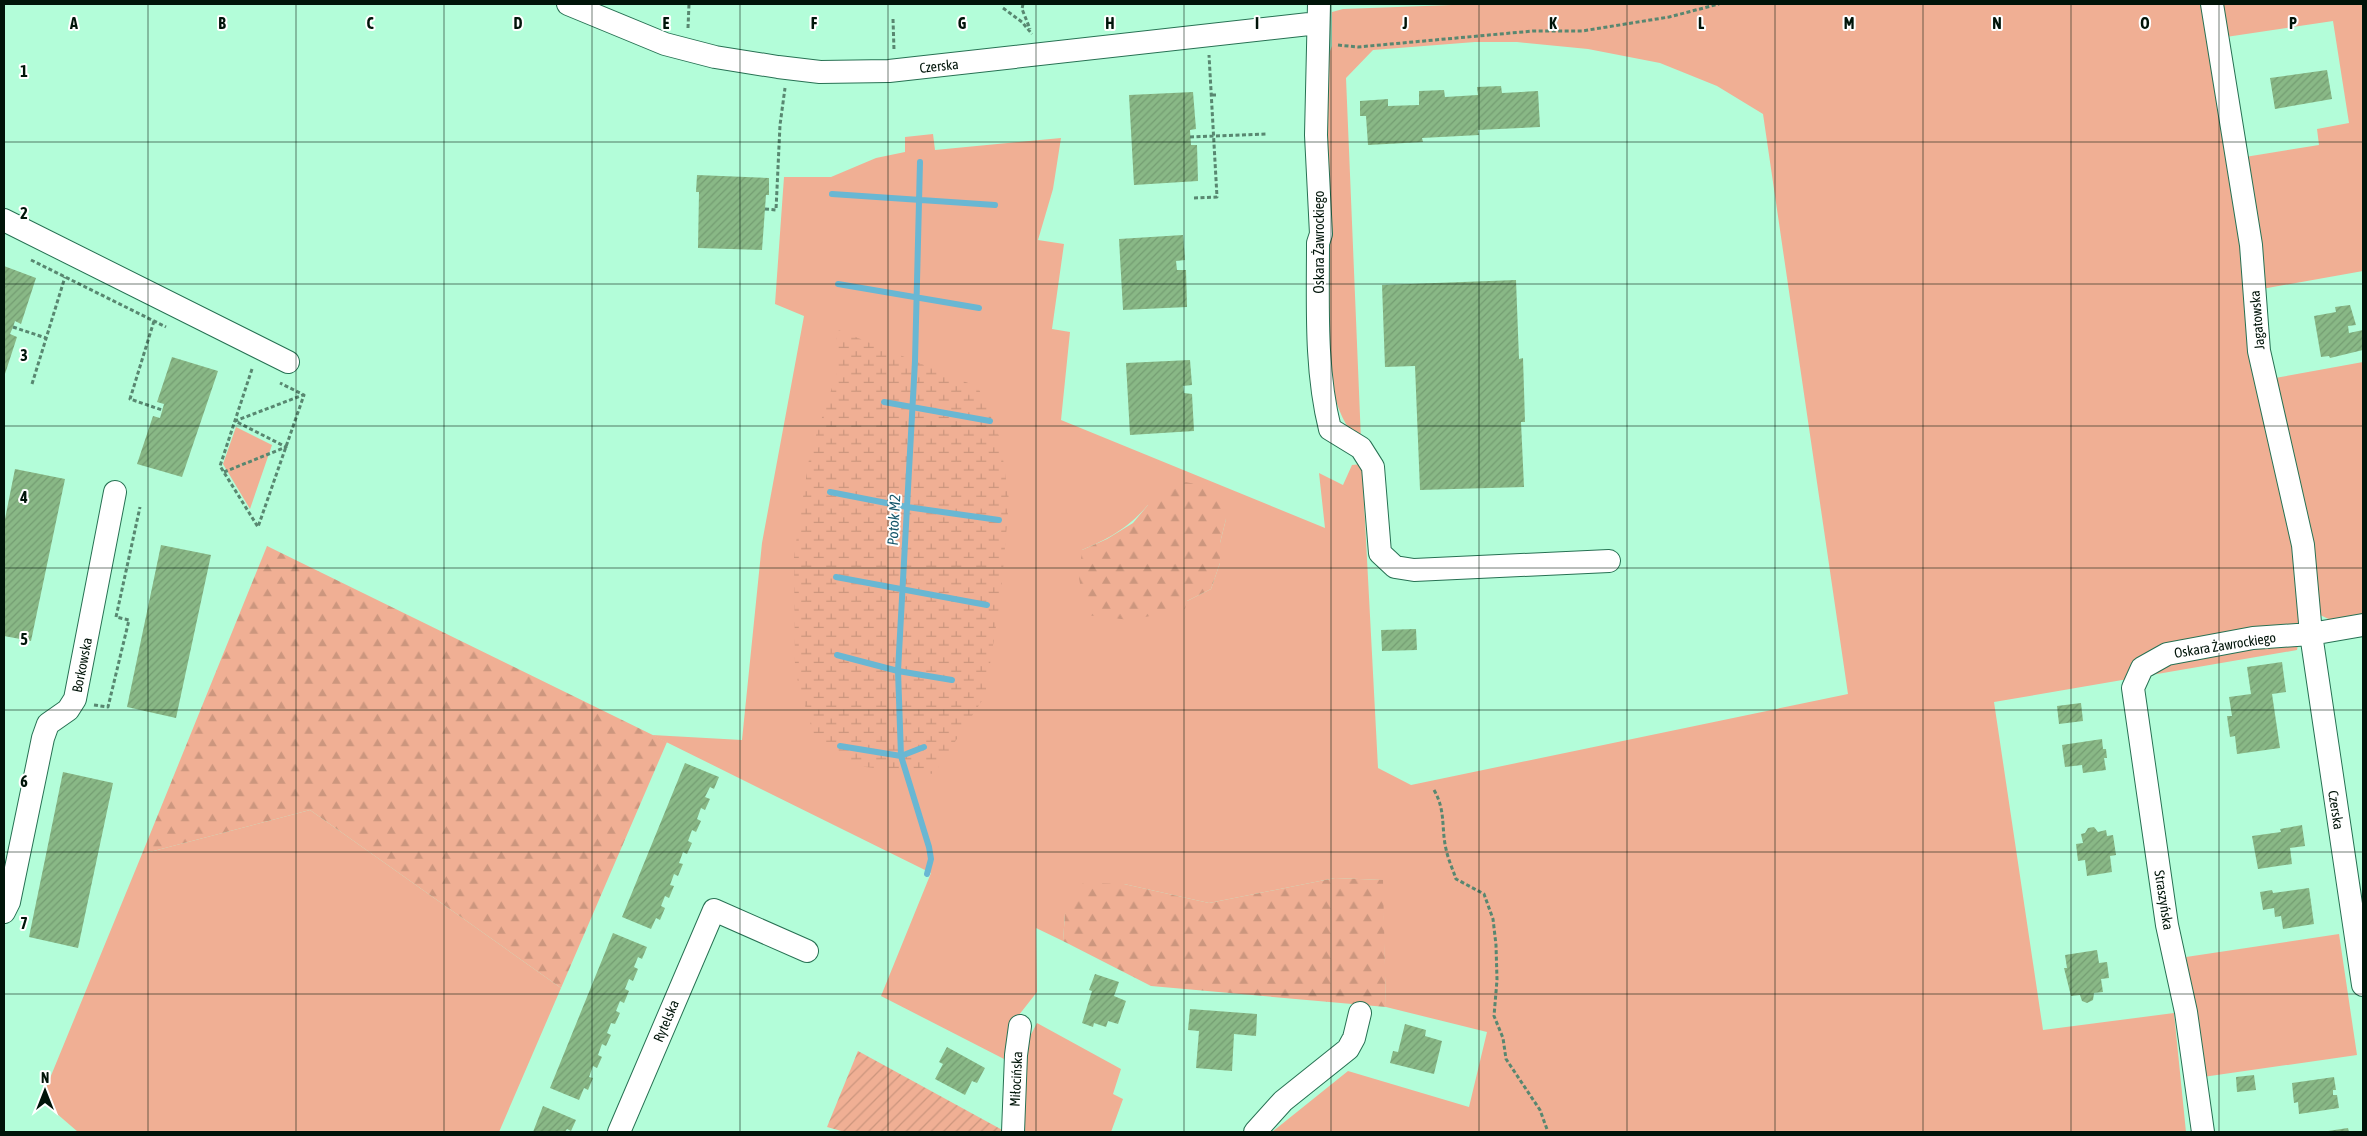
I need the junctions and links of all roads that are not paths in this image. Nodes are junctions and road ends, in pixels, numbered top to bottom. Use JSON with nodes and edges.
{"nodes":[{"id":1,"x":568,"y":4,"type":"edge"},
{"id":2,"x":2212,"y":4,"type":"edge"},
{"id":3,"x":1319,"y":14,"type":"edge"},
{"id":4,"x":4,"y":220,"type":"edge"},
{"id":5,"x":288,"y":362,"type":"dead end"},
{"id":6,"x":115,"y":492,"type":"dead end"},
{"id":7,"x":1609,"y":561,"type":"dead end"},
{"id":8,"x":2363,"y":625,"type":"edge"},
{"id":9,"x":2311,"y":634,"type":"junction"},
{"id":10,"x":2142,"y":668,"type":"joint"},
{"id":11,"x":4,"y":912,"type":"edge"},
{"id":12,"x":808,"y":951,"type":"dead end"},
{"id":13,"x":2363,"y":986,"type":"edge"},
{"id":14,"x":1360,"y":1012,"type":"dead end"},
{"id":15,"x":1020,"y":1026,"type":"dead end"},
{"id":16,"x":618,"y":1132,"type":"edge"},
{"id":17,"x":1013,"y":1132,"type":"edge"},
{"id":18,"x":1255,"y":1132,"type":"edge"},
{"id":19,"x":2203,"y":1132,"type":"edge"}],
"edges":[{"from":1,"to":3,"type":"street","name":"Czerska"},
{"from":2,"to":9,"type":"street","name":"Jagatowska"},
{"from":3,"to":7,"type":"street","name":"Oskara Żawrockiego"},
{"from":4,"to":5,"type":"street"},
{"from":6,"to":11,"type":"street","name":"Borkowska"},
{"from":8,"to":9,"type":"street","name":"Oskara Żawrockiego"},
{"from":9,"to":10,"type":"street","name":"Oskara Żawrockiego"},
{"from":9,"to":13,"type":"street","name":"Czerska"},
{"from":10,"to":19,"type":"street","name":"Straszyńska"},
{"from":12,"to":16,"type":"street","name":"Rytelska"},
{"from":14,"to":18,"type":"street"},
{"from":15,"to":17,"type":"street","name":"Miłocińska"}]}
